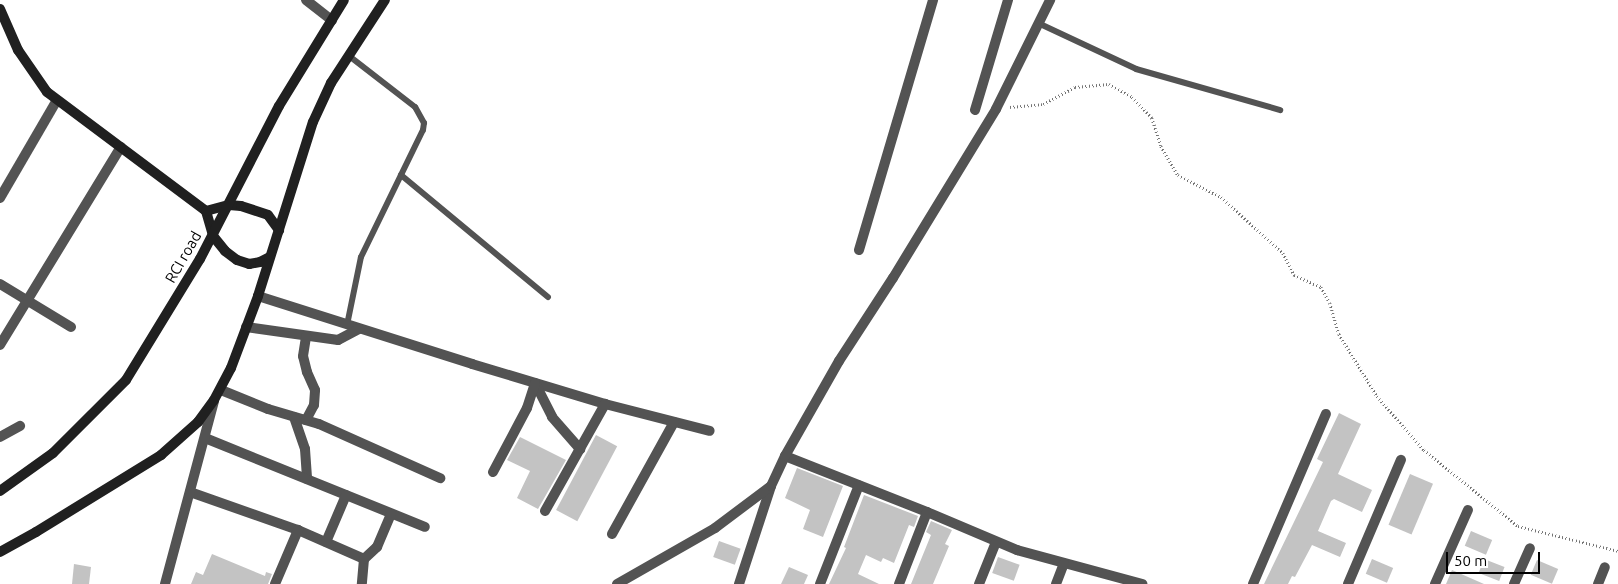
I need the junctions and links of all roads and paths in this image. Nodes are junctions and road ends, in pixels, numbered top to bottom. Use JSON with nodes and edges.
{"nodes":[{"id":1,"x":306,"y":0,"type":"edge"},
{"id":2,"x":344,"y":0,"type":"edge"},
{"id":3,"x":386,"y":0,"type":"edge"},
{"id":4,"x":933,"y":0,"type":"edge"},
{"id":5,"x":1008,"y":0,"type":"edge"},
{"id":6,"x":1050,"y":0,"type":"edge"},
{"id":7,"x":0,"y":9,"type":"edge"},
{"id":8,"x":332,"y":20,"type":"junction"},
{"id":9,"x":1038,"y":23,"type":"junction"},
{"id":10,"x":349,"y":56,"type":"junction"},
{"id":11,"x":58,"y":100,"type":"junction"},
{"id":12,"x":996,"y":109,"type":"junction"},
{"id":13,"x":975,"y":110,"type":"dead end"},
{"id":14,"x":1280,"y":110,"type":"dead end"},
{"id":15,"x":121,"y":147,"type":"junction"},
{"id":16,"x":401,"y":175,"type":"junction"},
{"id":17,"x":0,"y":198,"type":"edge"},
{"id":18,"x":229,"y":206,"type":"junction"},
{"id":19,"x":206,"y":211,"type":"junction"},
{"id":20,"x":278,"y":230,"type":"junction"},
{"id":21,"x":213,"y":236,"type":"junction"},
{"id":22,"x":859,"y":250,"type":"dead end"},
{"id":23,"x":270,"y":257,"type":"junction"},
{"id":24,"x":0,"y":284,"type":"edge"},
{"id":25,"x":258,"y":296,"type":"junction"},
{"id":26,"x":548,"y":297,"type":"dead end"},
{"id":27,"x":27,"y":300,"type":"junction"},
{"id":28,"x":347,"y":325,"type":"junction"},
{"id":29,"x":71,"y":327,"type":"dead end"},
{"id":30,"x":246,"y":327,"type":"junction"},
{"id":31,"x":359,"y":329,"type":"junction"},
{"id":32,"x":306,"y":336,"type":"junction"},
{"id":33,"x":0,"y":345,"type":"edge"},
{"id":34,"x":535,"y":383,"type":"junction"},
{"id":35,"x":221,"y":390,"type":"junction"},
{"id":36,"x":214,"y":400,"type":"junction"},
{"id":37,"x":605,"y":404,"type":"junction"},
{"id":38,"x":1326,"y":414,"type":"dead end"},
{"id":39,"x":294,"y":417,"type":"junction"},
{"id":40,"x":306,"y":420,"type":"junction"},
{"id":41,"x":674,"y":422,"type":"junction"},
{"id":42,"x":20,"y":426,"type":"dead end"},
{"id":43,"x":710,"y":431,"type":"dead end"},
{"id":44,"x":0,"y":437,"type":"edge"},
{"id":45,"x":205,"y":438,"type":"junction"},
{"id":46,"x":580,"y":449,"type":"junction"},
{"id":47,"x":785,"y":456,"type":"junction"},
{"id":48,"x":1401,"y":460,"type":"dead end"},
{"id":49,"x":493,"y":472,"type":"dead end"},
{"id":50,"x":440,"y":478,"type":"dead end"},
{"id":51,"x":306,"y":479,"type":"junction"},
{"id":52,"x":859,"y":485,"type":"junction"},
{"id":53,"x":771,"y":486,"type":"junction"},
{"id":54,"x":0,"y":491,"type":"edge"},
{"id":55,"x":190,"y":492,"type":"junction"},
{"id":56,"x":346,"y":495,"type":"junction"},
{"id":57,"x":1468,"y":510,"type":"dead end"},
{"id":58,"x":545,"y":511,"type":"dead end"},
{"id":59,"x":927,"y":512,"type":"junction"},
{"id":60,"x":391,"y":514,"type":"junction"},
{"id":61,"x":425,"y":527,"type":"dead end"},
{"id":62,"x":298,"y":530,"type":"junction"},
{"id":63,"x":612,"y":534,"type":"dead end"},
{"id":64,"x":326,"y":542,"type":"junction"},
{"id":65,"x":996,"y":542,"type":"junction"},
{"id":66,"x":1530,"y":548,"type":"dead end"},
{"id":67,"x":1618,"y":551,"type":"edge"},
{"id":68,"x":0,"y":552,"type":"edge"},
{"id":69,"x":364,"y":559,"type":"junction"},
{"id":70,"x":1064,"y":563,"type":"junction"},
{"id":71,"x":1605,"y":567,"type":"dead end"},
{"id":72,"x":165,"y":584,"type":"edge"},
{"id":73,"x":275,"y":584,"type":"edge"},
{"id":74,"x":362,"y":584,"type":"edge"},
{"id":75,"x":617,"y":584,"type":"edge"},
{"id":76,"x":739,"y":584,"type":"edge"},
{"id":77,"x":820,"y":584,"type":"edge"},
{"id":78,"x":899,"y":584,"type":"edge"},
{"id":79,"x":979,"y":584,"type":"edge"},
{"id":80,"x":1056,"y":584,"type":"edge"},
{"id":81,"x":1142,"y":584,"type":"edge"},
{"id":82,"x":1253,"y":584,"type":"edge"},
{"id":83,"x":1348,"y":584,"type":"edge"},
{"id":84,"x":1436,"y":584,"type":"edge"},
{"id":85,"x":1514,"y":584,"type":"edge"},
{"id":86,"x":1598,"y":584,"type":"edge"}],
"edges":[{"from":1,"to":8,"type":"street"},
{"from":2,"to":8,"type":"main road","name":"RCI road"},
{"from":3,"to":10,"type":"main road"},
{"from":4,"to":22,"type":"street"},
{"from":5,"to":13,"type":"street"},
{"from":6,"to":9,"type":"street"},
{"from":7,"to":11,"type":"main road"},
{"from":8,"to":18,"type":"main road","name":"RCI road"},
{"from":9,"to":12,"type":"street"},
{"from":9,"to":14,"type":"lane"},
{"from":10,"to":16,"type":"lane"},
{"from":10,"to":20,"type":"main road"},
{"from":11,"to":15,"type":"main road"},
{"from":11,"to":17,"type":"street"},
{"from":12,"to":47,"type":"street"},
{"from":12,"to":67,"type":"path"},
{"from":15,"to":19,"type":"main road"},
{"from":15,"to":27,"type":"street"},
{"from":16,"to":26,"type":"lane"},
{"from":16,"to":28,"type":"lane"},
{"from":18,"to":19,"type":"main road"},
{"from":18,"to":20,"type":"main road"},
{"from":18,"to":21,"type":"main road","name":"RCI road"},
{"from":19,"to":21,"type":"main road"},
{"from":20,"to":23,"type":"main road"},
{"from":21,"to":23,"type":"main road"},
{"from":21,"to":54,"type":"main road","name":"RCI road"},
{"from":23,"to":25,"type":"main road"},
{"from":24,"to":27,"type":"street"},
{"from":25,"to":28,"type":"street"},
{"from":25,"to":30,"type":"main road"},
{"from":27,"to":29,"type":"street"},
{"from":27,"to":33,"type":"street"},
{"from":28,"to":31,"type":"street"},
{"from":30,"to":32,"type":"street"},
{"from":30,"to":35,"type":"main road"},
{"from":31,"to":32,"type":"street"},
{"from":31,"to":34,"type":"street"},
{"from":32,"to":40,"type":"street"},
{"from":34,"to":37,"type":"street"},
{"from":34,"to":46,"type":"street"},
{"from":34,"to":49,"type":"street"},
{"from":35,"to":36,"type":"main road"},
{"from":35,"to":39,"type":"street"},
{"from":36,"to":45,"type":"street"},
{"from":36,"to":68,"type":"main road"},
{"from":37,"to":41,"type":"street"},
{"from":37,"to":46,"type":"street"},
{"from":38,"to":82,"type":"street"},
{"from":39,"to":40,"type":"street"},
{"from":39,"to":51,"type":"street"},
{"from":40,"to":50,"type":"street"},
{"from":41,"to":43,"type":"street"},
{"from":41,"to":63,"type":"street"},
{"from":42,"to":44,"type":"street"},
{"from":45,"to":51,"type":"street"},
{"from":45,"to":55,"type":"street"},
{"from":46,"to":58,"type":"street"},
{"from":47,"to":52,"type":"street"},
{"from":47,"to":53,"type":"street"},
{"from":48,"to":83,"type":"street"},
{"from":51,"to":56,"type":"street"},
{"from":52,"to":59,"type":"street"},
{"from":52,"to":77,"type":"street"},
{"from":53,"to":75,"type":"street"},
{"from":53,"to":76,"type":"street"},
{"from":55,"to":62,"type":"street"},
{"from":55,"to":72,"type":"street"},
{"from":56,"to":60,"type":"street"},
{"from":56,"to":64,"type":"street"},
{"from":57,"to":84,"type":"street"},
{"from":59,"to":65,"type":"street"},
{"from":59,"to":78,"type":"street"},
{"from":60,"to":61,"type":"street"},
{"from":60,"to":69,"type":"street"},
{"from":62,"to":64,"type":"street"},
{"from":62,"to":73,"type":"street"},
{"from":64,"to":69,"type":"street"},
{"from":65,"to":70,"type":"street"},
{"from":65,"to":79,"type":"street"},
{"from":66,"to":85,"type":"street"},
{"from":69,"to":74,"type":"street"},
{"from":70,"to":80,"type":"street"},
{"from":70,"to":81,"type":"street"},
{"from":71,"to":86,"type":"street"}]}
